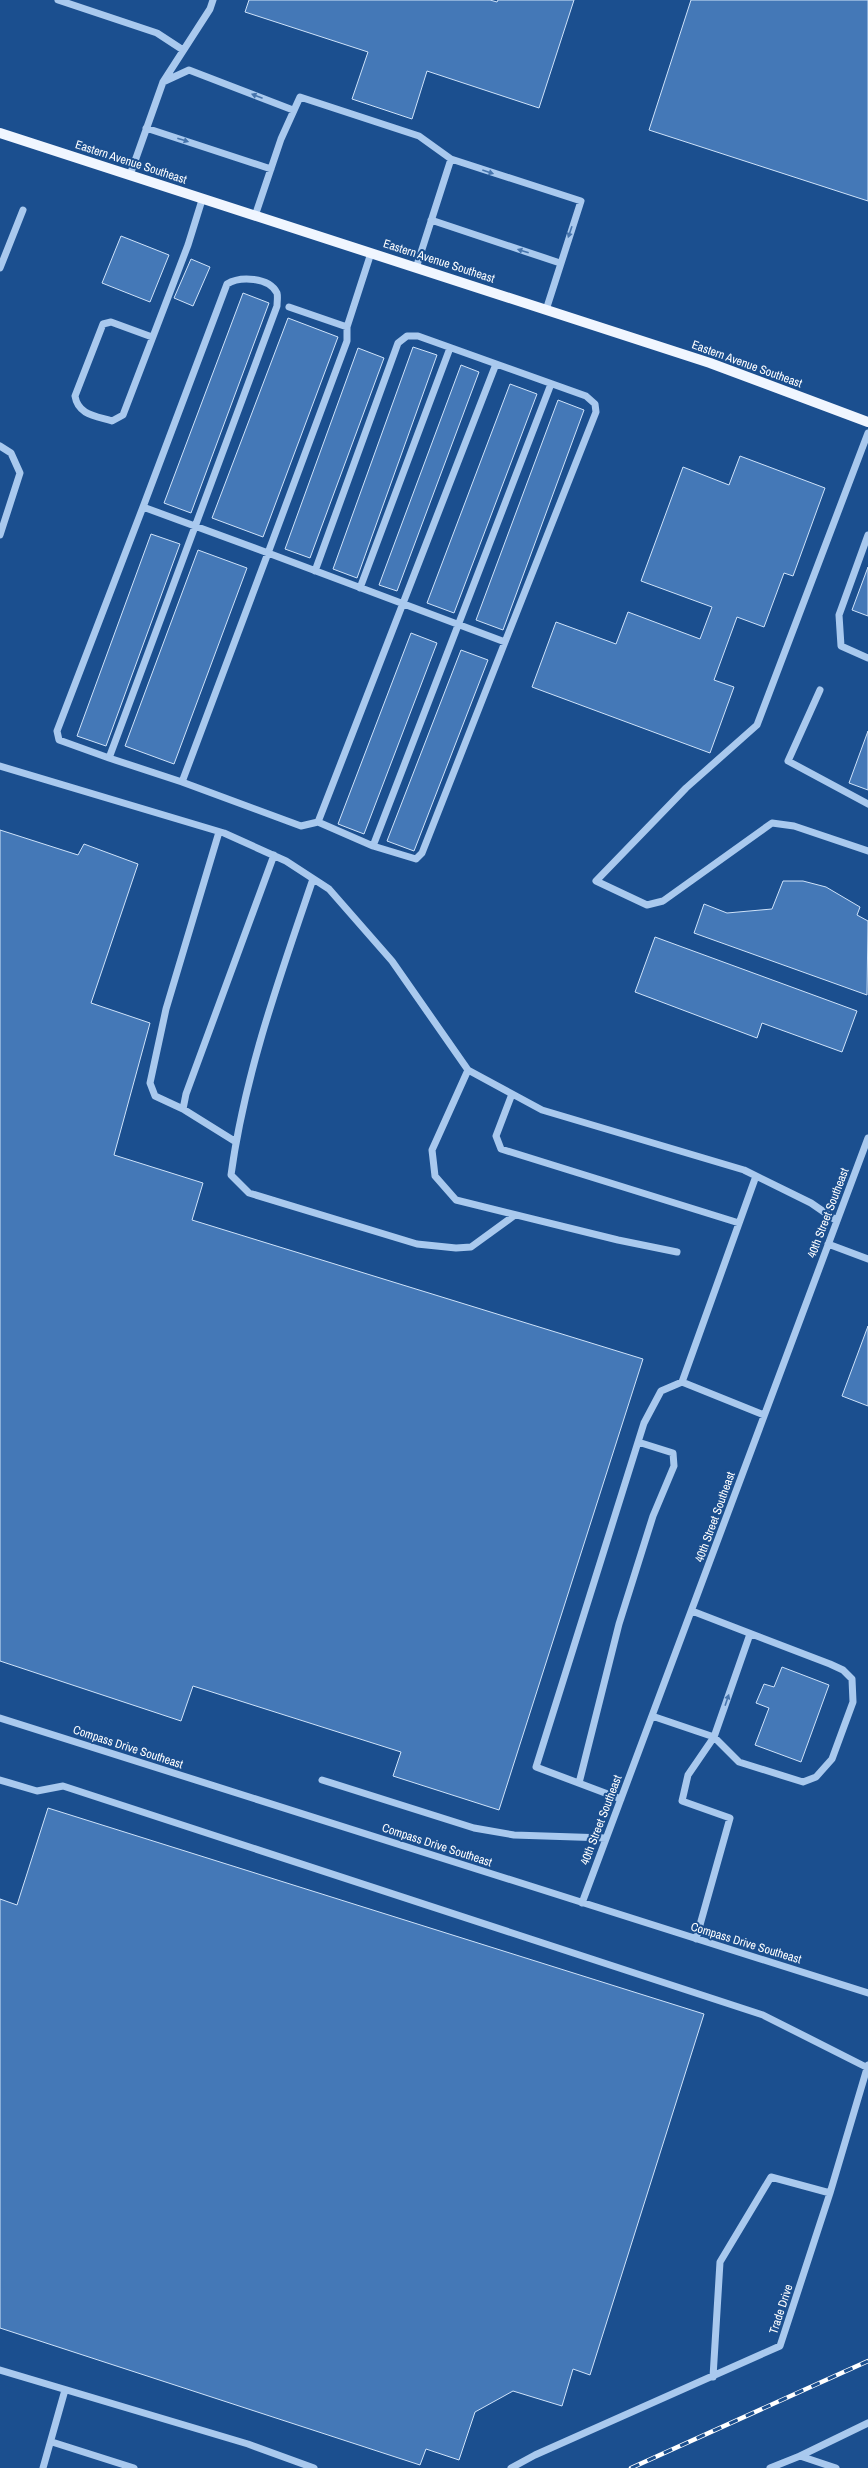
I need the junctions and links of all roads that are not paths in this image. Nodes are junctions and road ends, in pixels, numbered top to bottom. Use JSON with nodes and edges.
{"nodes":[{"id":1,"x":58,"y":0,"type":"edge"},
{"id":2,"x":213,"y":0,"type":"edge"},
{"id":3,"x":183,"y":50,"type":"junction"},
{"id":4,"x":163,"y":82,"type":"junction"},
{"id":5,"x":293,"y":110,"type":"junction"},
{"id":6,"x":146,"y":128,"type":"junction"},
{"id":7,"x":0,"y":133,"type":"edge"},
{"id":8,"x":451,"y":159,"type":"junction"},
{"id":9,"x":271,"y":169,"type":"junction"},
{"id":10,"x":130,"y":175,"type":"junction"},
{"id":11,"x":202,"y":200,"type":"junction"},
{"id":12,"x":23,"y":210,"type":"dead end"},
{"id":13,"x":255,"y":216,"type":"junction"},
{"id":14,"x":431,"y":220,"type":"junction"},
{"id":15,"x":372,"y":253,"type":"junction"},
{"id":16,"x":560,"y":263,"type":"junction"},
{"id":17,"x":0,"y":268,"type":"edge"},
{"id":18,"x":416,"y":268,"type":"junction"},
{"id":19,"x":290,"y":307,"type":"dead end"},
{"id":20,"x":546,"y":310,"type":"junction"},
{"id":21,"x":346,"y":327,"type":"junction"},
{"id":22,"x":152,"y":337,"type":"junction"},
{"id":23,"x":450,"y":348,"type":"junction"},
{"id":24,"x":496,"y":364,"type":"junction"},
{"id":25,"x":551,"y":384,"type":"junction"},
{"id":26,"x":868,"y":422,"type":"edge"},
{"id":27,"x":868,"y":434,"type":"edge"},
{"id":28,"x":0,"y":446,"type":"edge"},
{"id":29,"x":143,"y":507,"type":"junction"},
{"id":30,"x":194,"y":526,"type":"junction"},
{"id":31,"x":0,"y":535,"type":"edge"},
{"id":32,"x":868,"y":535,"type":"edge"},
{"id":33,"x":268,"y":553,"type":"junction"},
{"id":34,"x":315,"y":571,"type":"junction"},
{"id":35,"x":360,"y":588,"type":"junction"},
{"id":36,"x":404,"y":604,"type":"junction"},
{"id":37,"x":458,"y":625,"type":"junction"},
{"id":38,"x":505,"y":642,"type":"junction"},
{"id":39,"x":868,"y":658,"type":"edge"},
{"id":40,"x":820,"y":690,"type":"dead end"},
{"id":41,"x":109,"y":758,"type":"junction"},
{"id":42,"x":0,"y":766,"type":"edge"},
{"id":43,"x":182,"y":782,"type":"junction"},
{"id":44,"x":868,"y":804,"type":"edge"},
{"id":45,"x":318,"y":822,"type":"junction"},
{"id":46,"x":219,"y":832,"type":"junction"},
{"id":47,"x":373,"y":846,"type":"junction"},
{"id":48,"x":868,"y":851,"type":"edge"},
{"id":49,"x":274,"y":855,"type":"junction"},
{"id":50,"x":313,"y":879,"type":"junction"},
{"id":51,"x":468,"y":1070,"type":"junction"},
{"id":52,"x":512,"y":1094,"type":"junction"},
{"id":53,"x":183,"y":1109,"type":"junction"},
{"id":54,"x":868,"y":1138,"type":"edge"},
{"id":55,"x":236,"y":1142,"type":"junction"},
{"id":56,"x":756,"y":1176,"type":"junction"},
{"id":57,"x":515,"y":1215,"type":"junction"},
{"id":58,"x":837,"y":1220,"type":"junction"},
{"id":59,"x":739,"y":1223,"type":"junction"},
{"id":60,"x":828,"y":1244,"type":"junction"},
{"id":61,"x":678,"y":1252,"type":"dead end"},
{"id":62,"x":868,"y":1259,"type":"edge"},
{"id":63,"x":682,"y":1382,"type":"junction"},
{"id":64,"x":764,"y":1415,"type":"junction"},
{"id":65,"x":638,"y":1442,"type":"junction"},
{"id":66,"x":692,"y":1611,"type":"junction"},
{"id":67,"x":750,"y":1634,"type":"junction"},
{"id":68,"x":652,"y":1716,"type":"junction"},
{"id":69,"x":0,"y":1718,"type":"edge"},
{"id":70,"x":714,"y":1737,"type":"junction"},
{"id":71,"x":0,"y":1780,"type":"edge"},
{"id":72,"x":322,"y":1780,"type":"dead end"},
{"id":73,"x":579,"y":1783,"type":"junction"},
{"id":74,"x":621,"y":1799,"type":"junction"},
{"id":75,"x":606,"y":1838,"type":"junction"},
{"id":76,"x":582,"y":1903,"type":"junction"},
{"id":77,"x":696,"y":1939,"type":"junction"},
{"id":78,"x":868,"y":1993,"type":"edge"},
{"id":79,"x":867,"y":2066,"type":"edge"},
{"id":80,"x":830,"y":2193,"type":"junction"},
{"id":81,"x":0,"y":2370,"type":"edge"},
{"id":82,"x":713,"y":2377,"type":"junction"},
{"id":83,"x":65,"y":2390,"type":"junction"},
{"id":84,"x":868,"y":2423,"type":"edge"},
{"id":85,"x":52,"y":2442,"type":"junction"},
{"id":86,"x":800,"y":2456,"type":"junction"},
{"id":87,"x":43,"y":2468,"type":"edge"},
{"id":88,"x":134,"y":2468,"type":"edge"},
{"id":89,"x":314,"y":2468,"type":"edge"},
{"id":90,"x":511,"y":2468,"type":"edge"},
{"id":91,"x":770,"y":2468,"type":"edge"},
{"id":92,"x":836,"y":2468,"type":"edge"}],
"edges":[{"from":1,"to":3,"type":"street"},
{"from":2,"to":3,"type":"street"},
{"from":3,"to":4,"type":"street"},
{"from":5,"to":4,"type":"street","one_way":true},
{"from":4,"to":6,"type":"street"},
{"from":5,"to":8,"type":"street"},
{"from":5,"to":9,"type":"street"},
{"from":6,"to":9,"type":"street","one_way":true},
{"from":6,"to":10,"type":"street"},
{"from":7,"to":10,"type":"main road","name":"Eastern Avenue Southeast"},
{"from":8,"to":14,"type":"street"},
{"from":8,"to":16,"type":"street","one_way":true},
{"from":9,"to":13,"type":"street"},
{"from":10,"to":11,"type":"main road","name":"Eastern Avenue Southeast"},
{"from":11,"to":13,"type":"main road","name":"Eastern Avenue Southeast"},
{"from":11,"to":22,"type":"street"},
{"from":12,"to":17,"type":"street"},
{"from":13,"to":15,"type":"main road","name":"Eastern Avenue Southeast"},
{"from":16,"to":14,"type":"street","one_way":true},
{"from":14,"to":18,"type":"street"},
{"from":15,"to":18,"type":"main road","name":"Eastern Avenue Southeast"},
{"from":15,"to":21,"type":"street"},
{"from":16,"to":20,"type":"street"},
{"from":18,"to":20,"type":"main road","name":"Eastern Avenue Southeast"},
{"from":19,"to":21,"type":"street"},
{"from":20,"to":26,"type":"main road","name":"Eastern Avenue Southeast"},
{"from":21,"to":33,"type":"street"},
{"from":22,"to":22,"type":"street"},
{"from":23,"to":24,"type":"street"},
{"from":23,"to":34,"type":"street"},
{"from":23,"to":35,"type":"street"},
{"from":24,"to":25,"type":"street"},
{"from":24,"to":36,"type":"street"},
{"from":25,"to":37,"type":"street"},
{"from":25,"to":38,"type":"street"},
{"from":27,"to":48,"type":"street"},
{"from":28,"to":31,"type":"street"},
{"from":29,"to":30,"type":"street"},
{"from":29,"to":30,"type":"street"},
{"from":29,"to":41,"type":"street"},
{"from":30,"to":33,"type":"street"},
{"from":30,"to":41,"type":"street"},
{"from":32,"to":39,"type":"street"},
{"from":33,"to":34,"type":"street"},
{"from":33,"to":43,"type":"street"},
{"from":34,"to":35,"type":"street"},
{"from":35,"to":36,"type":"street"},
{"from":36,"to":37,"type":"street"},
{"from":36,"to":45,"type":"street"},
{"from":37,"to":38,"type":"street"},
{"from":37,"to":47,"type":"street"},
{"from":38,"to":47,"type":"street"},
{"from":40,"to":44,"type":"street"},
{"from":41,"to":43,"type":"street"},
{"from":42,"to":46,"type":"street"},
{"from":43,"to":45,"type":"street"},
{"from":45,"to":47,"type":"street"},
{"from":46,"to":49,"type":"street"},
{"from":46,"to":53,"type":"street"},
{"from":49,"to":50,"type":"street"},
{"from":49,"to":53,"type":"street"},
{"from":50,"to":51,"type":"street"},
{"from":50,"to":55,"type":"street"},
{"from":51,"to":52,"type":"street"},
{"from":51,"to":57,"type":"street"},
{"from":52,"to":56,"type":"street"},
{"from":52,"to":59,"type":"street"},
{"from":53,"to":55,"type":"street"},
{"from":54,"to":58,"type":"street","name":"40th Street Southeast"},
{"from":55,"to":57,"type":"street"},
{"from":56,"to":58,"type":"street"},
{"from":56,"to":59,"type":"street"},
{"from":57,"to":61,"type":"street"},
{"from":58,"to":60,"type":"street","name":"40th Street Southeast"},
{"from":59,"to":63,"type":"street"},
{"from":60,"to":62,"type":"street"},
{"from":60,"to":64,"type":"street","name":"40th Street Southeast"},
{"from":63,"to":64,"type":"street"},
{"from":63,"to":65,"type":"street"},
{"from":64,"to":66,"type":"street","name":"40th Street Southeast"},
{"from":65,"to":73,"type":"street"},
{"from":65,"to":73,"type":"street"},
{"from":66,"to":67,"type":"street"},
{"from":66,"to":68,"type":"street","name":"40th Street Southeast"},
{"from":70,"to":67,"type":"street","one_way":true},
{"from":67,"to":70,"type":"street"},
{"from":68,"to":70,"type":"street"},
{"from":68,"to":74,"type":"street","name":"40th Street Southeast"},
{"from":69,"to":76,"type":"street","name":"Compass Drive Southeast"},
{"from":70,"to":77,"type":"street"},
{"from":71,"to":79,"type":"street"},
{"from":72,"to":75,"type":"street"},
{"from":73,"to":74,"type":"street"},
{"from":74,"to":75,"type":"street","name":"40th Street Southeast"},
{"from":75,"to":76,"type":"street","name":"40th Street Southeast"},
{"from":76,"to":77,"type":"street","name":"Compass Drive Southeast"},
{"from":77,"to":78,"type":"street","name":"Compass Drive Southeast"},
{"from":79,"to":80,"type":"street","name":"Trade Drive"},
{"from":80,"to":82,"type":"street","name":"Trade Drive"},
{"from":80,"to":82,"type":"street"},
{"from":81,"to":83,"type":"street"},
{"from":82,"to":90,"type":"street","name":"Trade Drive"},
{"from":83,"to":85,"type":"street"},
{"from":83,"to":89,"type":"street"},
{"from":84,"to":86,"type":"street"},
{"from":85,"to":87,"type":"street"},
{"from":85,"to":88,"type":"street"},
{"from":86,"to":91,"type":"street"},
{"from":86,"to":92,"type":"street"}]}
